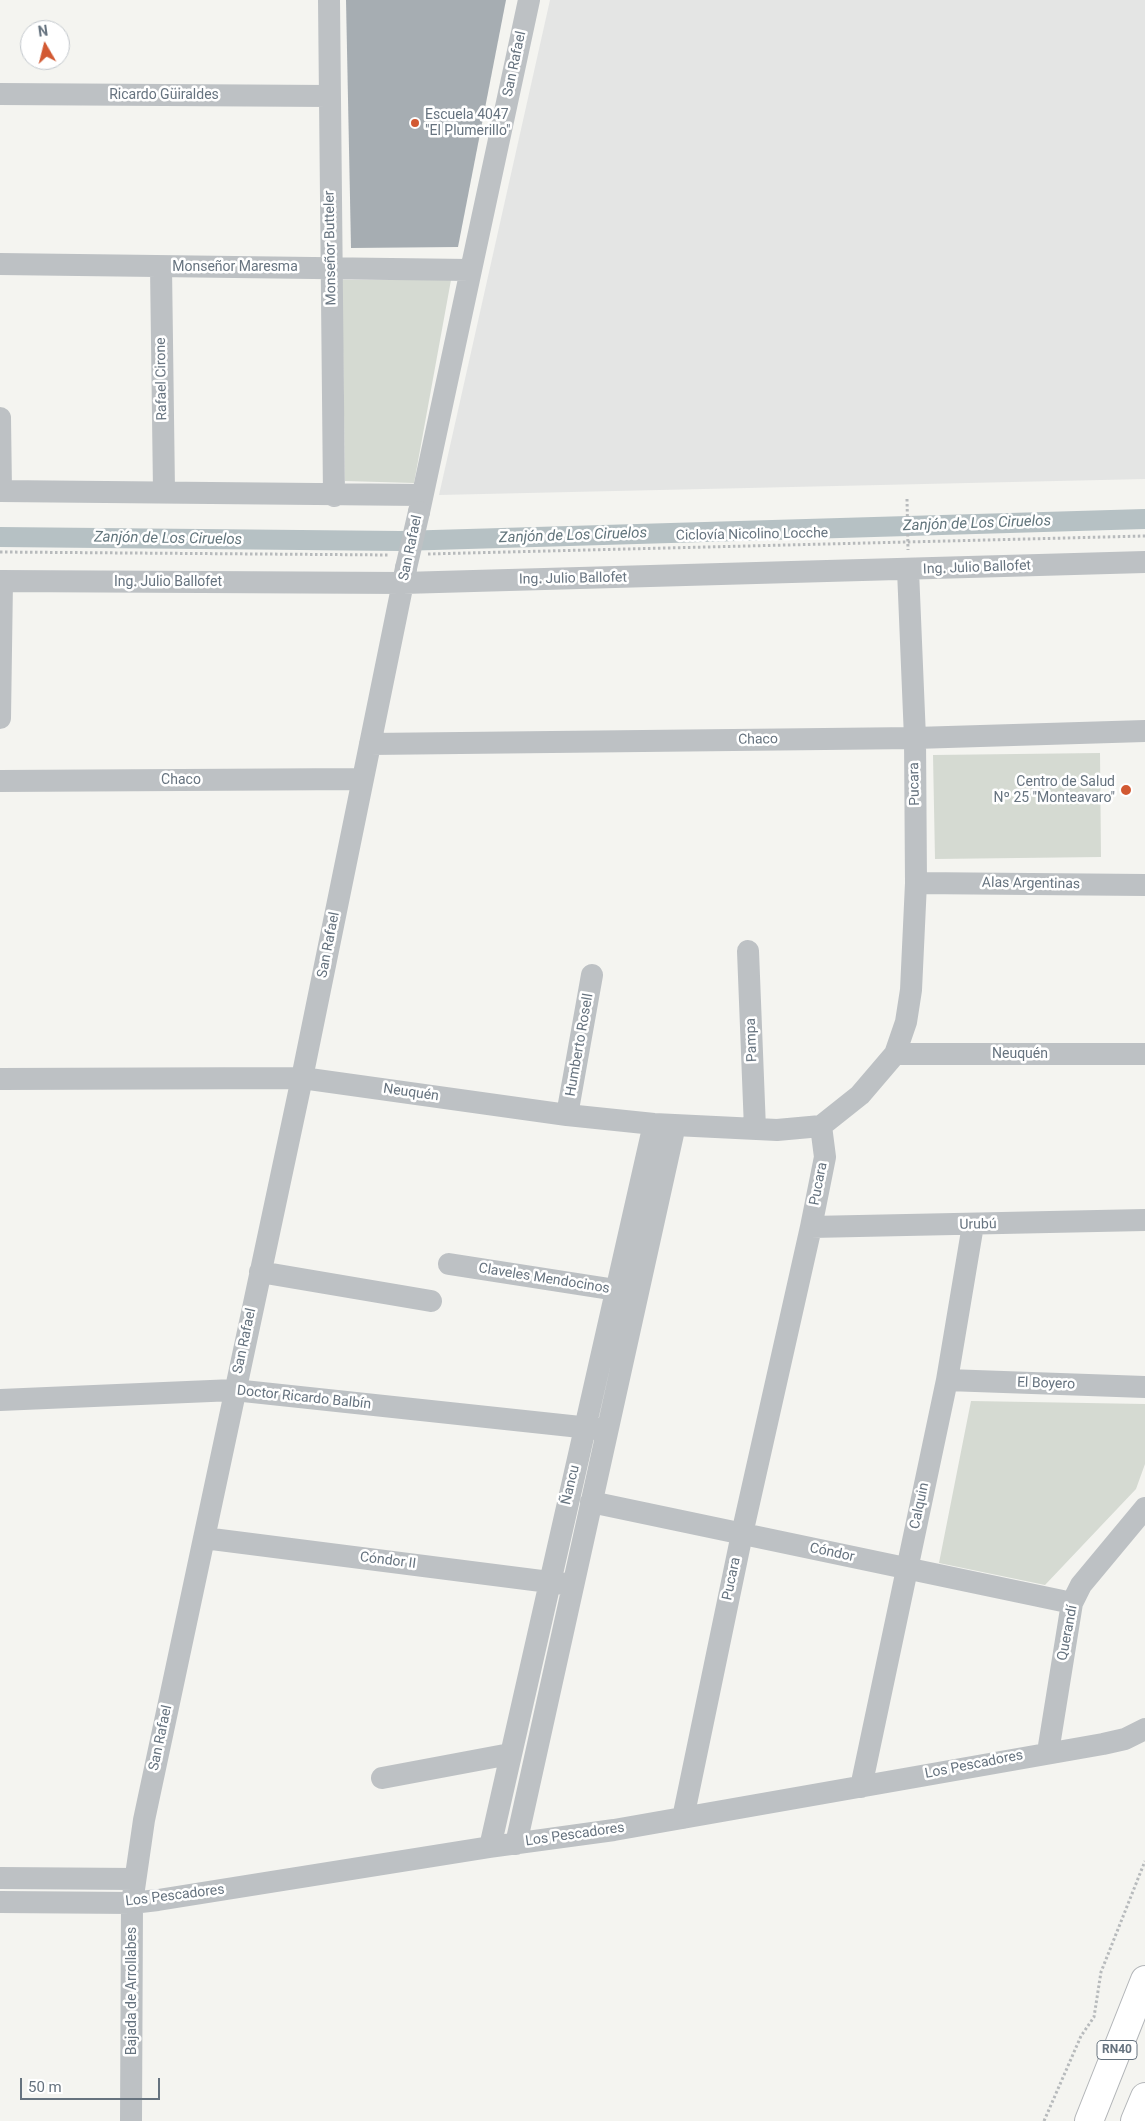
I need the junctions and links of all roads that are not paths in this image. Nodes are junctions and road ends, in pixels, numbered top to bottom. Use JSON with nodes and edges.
{"nodes":[{"id":1,"x":329,"y":0,"type":"edge"},
{"id":2,"x":529,"y":0,"type":"edge"},
{"id":3,"x":0,"y":94,"type":"edge"},
{"id":4,"x":329,"y":96,"type":"junction"},
{"id":5,"x":0,"y":264,"type":"edge"},
{"id":6,"x":161,"y":267,"type":"junction"},
{"id":7,"x":331,"y":268,"type":"junction"},
{"id":8,"x":470,"y":270,"type":"junction"},
{"id":9,"x":0,"y":418,"type":"edge"},
{"id":10,"x":0,"y":491,"type":"edge"},
{"id":11,"x":164,"y":491,"type":"junction"},
{"id":12,"x":334,"y":496,"type":"junction"},
{"id":13,"x":420,"y":504,"type":"junction"},
{"id":14,"x":1145,"y":562,"type":"edge"},
{"id":15,"x":401,"y":569,"type":"junction"},
{"id":16,"x":908,"y":570,"type":"junction"},
{"id":17,"x":1,"y":581,"type":"edge"},
{"id":18,"x":0,"y":718,"type":"edge"},
{"id":19,"x":1145,"y":731,"type":"edge"},
{"id":20,"x":915,"y":738,"type":"junction"},
{"id":21,"x":370,"y":744,"type":"junction"},
{"id":22,"x":362,"y":779,"type":"junction"},
{"id":23,"x":0,"y":782,"type":"edge"},
{"id":24,"x":916,"y":883,"type":"junction"},
{"id":25,"x":1145,"y":885,"type":"edge"},
{"id":26,"x":748,"y":951,"type":"dead end"},
{"id":27,"x":592,"y":976,"type":"dead end"},
{"id":28,"x":895,"y":1054,"type":"junction"},
{"id":29,"x":1145,"y":1054,"type":"edge"},
{"id":30,"x":302,"y":1078,"type":"junction"},
{"id":31,"x":0,"y":1079,"type":"edge"},
{"id":32,"x":567,"y":1115,"type":"junction"},
{"id":33,"x":664,"y":1124,"type":"junction"},
{"id":34,"x":821,"y":1126,"type":"junction"},
{"id":35,"x":755,"y":1129,"type":"junction"},
{"id":36,"x":1145,"y":1220,"type":"edge"},
{"id":37,"x":973,"y":1225,"type":"junction"},
{"id":38,"x":811,"y":1227,"type":"junction"},
{"id":39,"x":449,"y":1264,"type":"dead end"},
{"id":40,"x":260,"y":1272,"type":"junction"},
{"id":41,"x":627,"y":1291,"type":"junction"},
{"id":42,"x":431,"y":1301,"type":"dead end"},
{"id":43,"x":947,"y":1380,"type":"junction"},
{"id":44,"x":1145,"y":1387,"type":"edge"},
{"id":45,"x":234,"y":1390,"type":"junction"},
{"id":46,"x":0,"y":1400,"type":"edge"},
{"id":47,"x":584,"y":1428,"type":"junction"},
{"id":48,"x":608,"y":1430,"type":"junction"},
{"id":49,"x":592,"y":1502,"type":"junction"},
{"id":50,"x":1145,"y":1508,"type":"edge"},
{"id":51,"x":742,"y":1534,"type":"junction"},
{"id":52,"x":204,"y":1538,"type":"junction"},
{"id":53,"x":906,"y":1568,"type":"junction"},
{"id":54,"x":549,"y":1581,"type":"junction"},
{"id":55,"x":573,"y":1585,"type":"junction"},
{"id":56,"x":1072,"y":1603,"type":"junction"},
{"id":57,"x":1145,"y":1729,"type":"edge"},
{"id":58,"x":1048,"y":1752,"type":"junction"},
{"id":59,"x":510,"y":1754,"type":"junction"},
{"id":60,"x":382,"y":1778,"type":"dead end"},
{"id":61,"x":861,"y":1787,"type":"junction"},
{"id":62,"x":683,"y":1818,"type":"junction"},
{"id":63,"x":516,"y":1844,"type":"junction"},
{"id":64,"x":490,"y":1847,"type":"junction"},
{"id":65,"x":0,"y":1878,"type":"edge"},
{"id":66,"x":134,"y":1891,"type":"junction"},
{"id":67,"x":0,"y":1902,"type":"edge"},
{"id":68,"x":1145,"y":1980,"type":"edge"},
{"id":69,"x":1145,"y":2097,"type":"edge"},
{"id":70,"x":131,"y":2121,"type":"edge"},
{"id":71,"x":1089,"y":2121,"type":"edge"},
{"id":72,"x":1135,"y":2121,"type":"edge"}],
"edges":[{"from":1,"to":4,"type":"street","name":"Monseñor Butteler"},
{"from":2,"to":8,"type":"street","name":"San Rafael"},
{"from":3,"to":4,"type":"street","name":"Ricardo Güiraldes"},
{"from":4,"to":7,"type":"street","name":"Monseñor Butteler"},
{"from":5,"to":6,"type":"street","name":"Monseñor Maresma"},
{"from":6,"to":7,"type":"street","name":"Monseñor Maresma"},
{"from":6,"to":11,"type":"street","name":"Rafael Cirone"},
{"from":7,"to":8,"type":"street","name":"Monseñor Maresma"},
{"from":7,"to":12,"type":"street","name":"Monseñor Butteler"},
{"from":8,"to":13,"type":"street","name":"San Rafael"},
{"from":9,"to":10,"type":"street"},
{"from":10,"to":11,"type":"street"},
{"from":11,"to":12,"type":"street"},
{"from":12,"to":13,"type":"street"},
{"from":13,"to":15,"type":"street","name":"San Rafael","bridge":true},
{"from":14,"to":16,"type":"street","name":"Ing. Julio Ballofet"},
{"from":15,"to":16,"type":"street","name":"Ing. Julio Ballofet"},
{"from":15,"to":17,"type":"street","name":"Ing. Julio Ballofet"},
{"from":15,"to":21,"type":"street","name":"San Rafael"},
{"from":16,"to":20,"type":"street","name":"Pucara"},
{"from":17,"to":18,"type":"street"},
{"from":19,"to":20,"type":"street","name":"Chaco"},
{"from":20,"to":21,"type":"street","name":"Chaco"},
{"from":20,"to":24,"type":"street","name":"Pucara"},
{"from":21,"to":22,"type":"street","name":"San Rafael"},
{"from":22,"to":23,"type":"street","name":"Chaco"},
{"from":22,"to":30,"type":"street","name":"San Rafael"},
{"from":24,"to":25,"type":"street","name":"Alas Argentinas"},
{"from":24,"to":28,"type":"street","name":"Pucara"},
{"from":26,"to":35,"type":"street","name":"Pampa"},
{"from":27,"to":32,"type":"street","name":"Humberto Rosell"},
{"from":28,"to":29,"type":"street","name":"Neuquén"},
{"from":28,"to":34,"type":"street","name":"Pucara"},
{"from":30,"to":31,"type":"street","name":"Neuquén"},
{"from":30,"to":32,"type":"street","name":"Neuquén"},
{"from":30,"to":40,"type":"street","name":"San Rafael"},
{"from":32,"to":33,"type":"street","name":"Neuquén"},
{"from":33,"to":35,"type":"street","name":"Neuquén"},
{"from":33,"to":41,"type":"street","name":"Ñancu"},
{"from":34,"to":35,"type":"street","name":"Neuquén"},
{"from":34,"to":38,"type":"street","name":"Pucara"},
{"from":36,"to":37,"type":"street","name":"Urubú"},
{"from":37,"to":38,"type":"street","name":"Urubú"},
{"from":37,"to":43,"type":"street","name":"Calquin"},
{"from":38,"to":51,"type":"street","name":"Pucara"},
{"from":39,"to":41,"type":"street","name":"Claveles Mendocinos"},
{"from":40,"to":42,"type":"street"},
{"from":40,"to":45,"type":"street","name":"San Rafael"},
{"from":41,"to":47,"type":"street","name":"Ñancu"},
{"from":41,"to":48,"type":"street","name":"Ñancu"},
{"from":43,"to":44,"type":"street","name":"El Boyero"},
{"from":43,"to":53,"type":"street","name":"Calquin"},
{"from":45,"to":46,"type":"street","name":"Doctor Ricardo Balbín"},
{"from":45,"to":47,"type":"street","name":"Doctor Ricardo Balbín"},
{"from":45,"to":52,"type":"street","name":"San Rafael"},
{"from":47,"to":48,"type":"street","name":"Doctor Ricardo Balbín"},
{"from":47,"to":54,"type":"street","name":"Ñancu"},
{"from":48,"to":49,"type":"street","name":"Ñancu"},
{"from":49,"to":51,"type":"street","name":"Cóndor"},
{"from":49,"to":55,"type":"street","name":"Ñancu"},
{"from":50,"to":56,"type":"street","name":"Querandí"},
{"from":51,"to":53,"type":"street","name":"Cóndor"},
{"from":51,"to":62,"type":"street","name":"Pucara"},
{"from":52,"to":54,"type":"street","name":"Cóndor II"},
{"from":52,"to":66,"type":"street","name":"San Rafael"},
{"from":53,"to":56,"type":"street","name":"Cóndor"},
{"from":53,"to":61,"type":"street","name":"Calquin"},
{"from":54,"to":55,"type":"street","name":"Cóndor II"},
{"from":54,"to":59,"type":"street","name":"Ñancu"},
{"from":55,"to":63,"type":"street","name":"Ñancu"},
{"from":56,"to":58,"type":"street","name":"Querandí"},
{"from":57,"to":58,"type":"street","name":"Los Pescadores"},
{"from":58,"to":61,"type":"street","name":"Los Pescadores"},
{"from":59,"to":60,"type":"street"},
{"from":59,"to":64,"type":"street","name":"Ñancu"},
{"from":61,"to":62,"type":"street","name":"Los Pescadores"},
{"from":62,"to":63,"type":"street","name":"Los Pescadores"},
{"from":63,"to":64,"type":"street","name":"Los Pescadores"},
{"from":64,"to":66,"type":"street","name":"Los Pescadores"},
{"from":65,"to":66,"type":"street","name":"Los Pescadores"},
{"from":66,"to":67,"type":"street","name":"Los Pescadores"},
{"from":66,"to":70,"type":"street","name":"Bajada de Arrollabes"},
{"from":68,"to":71,"type":"highway","number":"RN40"},
{"from":69,"to":72,"type":"highway"}]}
